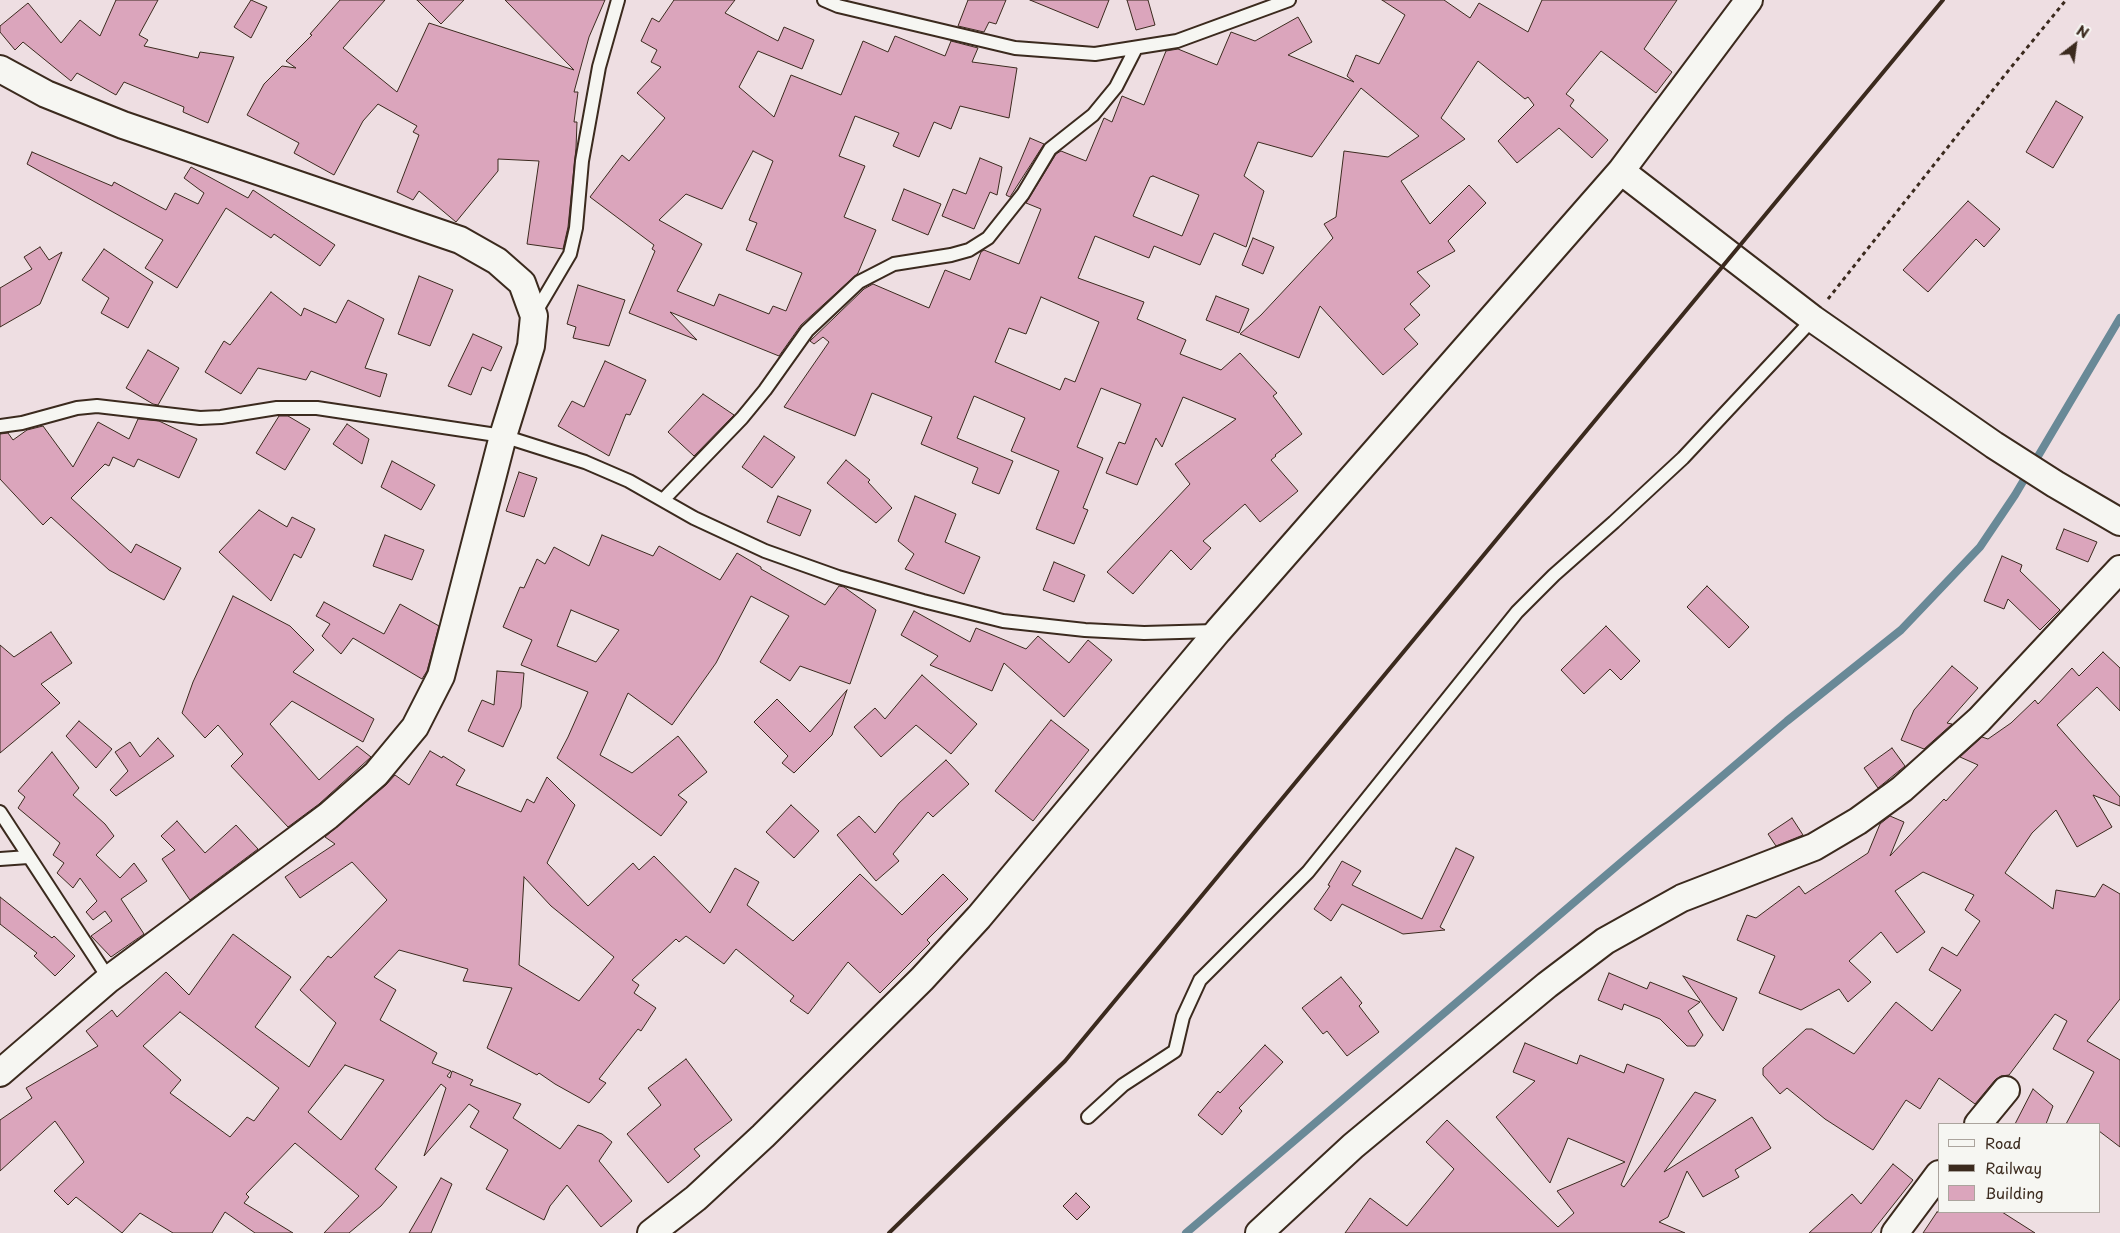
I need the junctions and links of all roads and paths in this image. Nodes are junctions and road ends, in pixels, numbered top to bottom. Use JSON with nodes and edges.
{"nodes":[{"id":1,"x":618,"y":0,"type":"edge"},
{"id":2,"x":824,"y":0,"type":"edge"},
{"id":3,"x":1289,"y":0,"type":"edge"},
{"id":4,"x":1749,"y":0,"type":"edge"},
{"id":5,"x":2066,"y":0,"type":"edge"},
{"id":6,"x":1136,"y":48,"type":"junction"},
{"id":7,"x":0,"y":69,"type":"edge"},
{"id":8,"x":1621,"y":171,"type":"junction"},
{"id":9,"x":534,"y":316,"type":"junction"},
{"id":10,"x":1813,"y":319,"type":"junction"},
{"id":11,"x":0,"y":426,"type":"edge"},
{"id":12,"x":503,"y":436,"type":"junction"},
{"id":13,"x":663,"y":500,"type":"junction"},
{"id":14,"x":2120,"y":522,"type":"edge"},
{"id":15,"x":2120,"y":569,"type":"edge"},
{"id":16,"x":1218,"y":631,"type":"junction"},
{"id":17,"x":0,"y":812,"type":"edge"},
{"id":18,"x":28,"y":857,"type":"junction"},
{"id":19,"x":0,"y":859,"type":"edge"},
{"id":20,"x":109,"y":979,"type":"junction"},
{"id":21,"x":0,"y":1073,"type":"edge"},
{"id":22,"x":2006,"y":1090,"type":"dead end"},
{"id":23,"x":1088,"y":1117,"type":"dead end"},
{"id":24,"x":1979,"y":1123,"type":"edge"},
{"id":25,"x":1938,"y":1175,"type":"edge"},
{"id":26,"x":650,"y":1233,"type":"edge"},
{"id":27,"x":1259,"y":1233,"type":"edge"},
{"id":28,"x":1895,"y":1233,"type":"edge"}],
"edges":[{"from":1,"to":9,"type":"lane"},
{"from":2,"to":6,"type":"lane"},
{"from":3,"to":6,"type":"lane"},
{"from":4,"to":8,"type":"street"},
{"from":5,"to":10,"type":"path"},
{"from":6,"to":13,"type":"lane"},
{"from":7,"to":9,"type":"street"},
{"from":8,"to":10,"type":"street"},
{"from":8,"to":16,"type":"street"},
{"from":9,"to":12,"type":"street"},
{"from":10,"to":14,"type":"street"},
{"from":10,"to":23,"type":"lane"},
{"from":11,"to":12,"type":"lane"},
{"from":12,"to":13,"type":"lane"},
{"from":12,"to":20,"type":"street"},
{"from":13,"to":16,"type":"lane"},
{"from":15,"to":27,"type":"street"},
{"from":16,"to":26,"type":"street"},
{"from":17,"to":18,"type":"lane"},
{"from":18,"to":19,"type":"lane"},
{"from":18,"to":20,"type":"lane"},
{"from":20,"to":21,"type":"street"},
{"from":22,"to":24,"type":"street"},
{"from":25,"to":28,"type":"street"}]}
